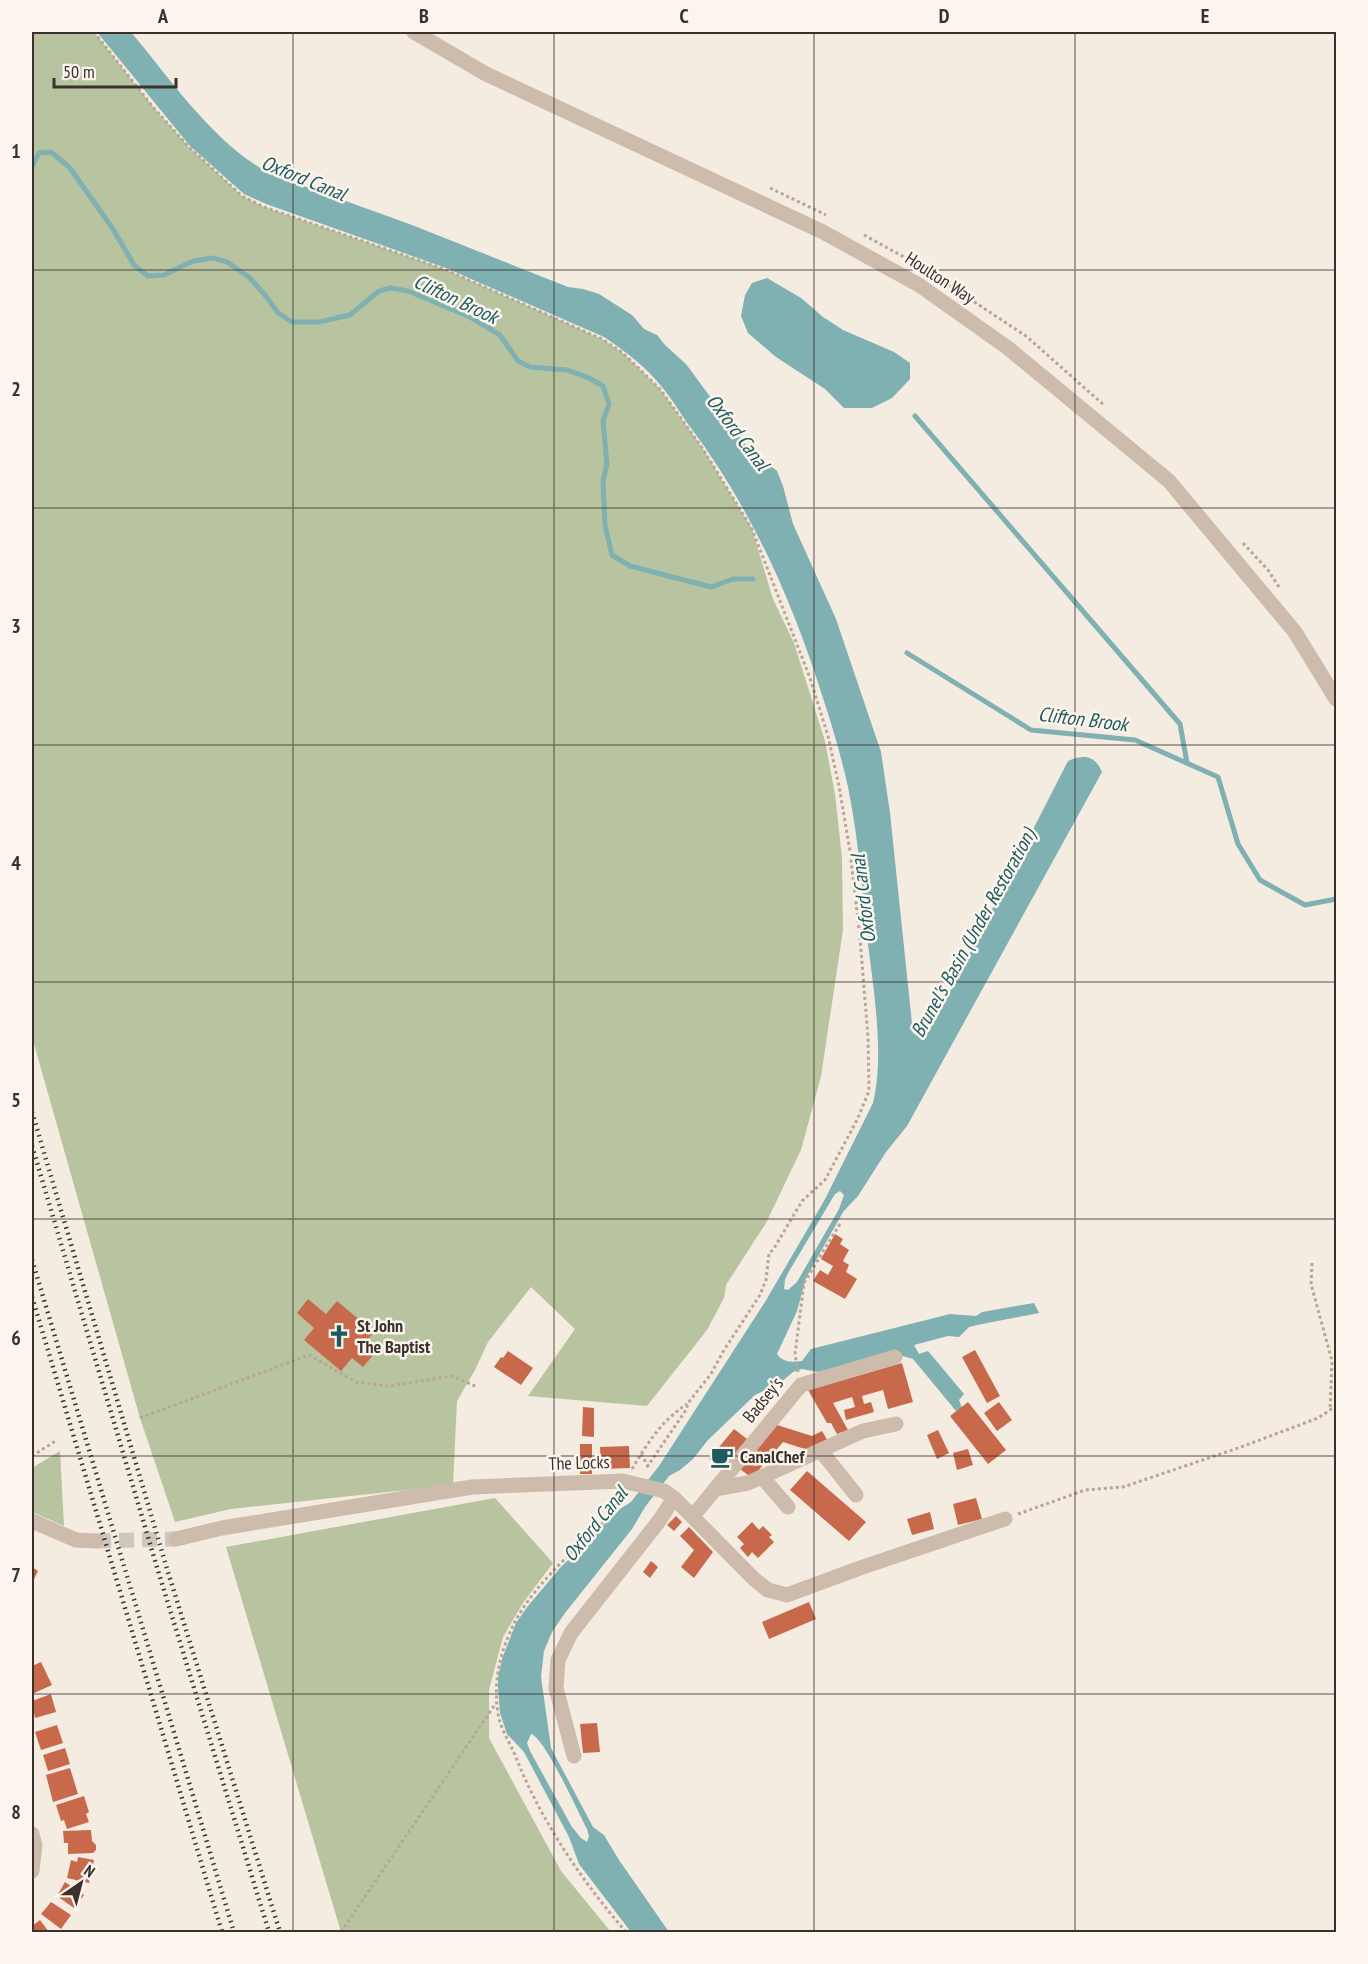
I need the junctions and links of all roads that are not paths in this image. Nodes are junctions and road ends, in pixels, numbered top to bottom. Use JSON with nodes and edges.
{"nodes":[{"id":1,"x":414,"y":32,"type":"edge"},
{"id":2,"x":1336,"y":699,"type":"edge"},
{"id":3,"x":896,"y":1357,"type":"dead end"},
{"id":4,"x":896,"y":1424,"type":"dead end"},
{"id":5,"x":821,"y":1451,"type":"junction"},
{"id":6,"x":762,"y":1477,"type":"junction"},
{"id":7,"x":715,"y":1489,"type":"junction"},
{"id":8,"x":669,"y":1495,"type":"junction"},
{"id":9,"x":855,"y":1495,"type":"dead end"},
{"id":10,"x":788,"y":1507,"type":"dead end"},
{"id":11,"x":693,"y":1516,"type":"junction"},
{"id":12,"x":1005,"y":1519,"type":"road end"},
{"id":13,"x":32,"y":1521,"type":"edge"},
{"id":14,"x":176,"y":1539,"type":"tunnel mouth"},
{"id":15,"x":96,"y":1541,"type":"tunnel mouth"},
{"id":16,"x":574,"y":1756,"type":"dead end"},
{"id":17,"x":32,"y":1834,"type":"edge"},
{"id":18,"x":32,"y":1871,"type":"edge"}],
"edges":[{"from":1,"to":2,"type":"street","name":"Houlton Way"},
{"from":3,"to":7,"type":"street","name":"Badsey's"},
{"from":4,"to":5,"type":"street"},
{"from":5,"to":6,"type":"street"},
{"from":5,"to":9,"type":"street"},
{"from":6,"to":7,"type":"street"},
{"from":6,"to":10,"type":"street"},
{"from":7,"to":11,"type":"street","name":"Badsey's"},
{"from":8,"to":11,"type":"street","name":"The Locks"},
{"from":8,"to":14,"type":"street","name":"The Locks"},
{"from":8,"to":16,"type":"street"},
{"from":11,"to":12,"type":"street","name":"The Locks"},
{"from":13,"to":15,"type":"street"},
{"from":17,"to":18,"type":"street"}]}
